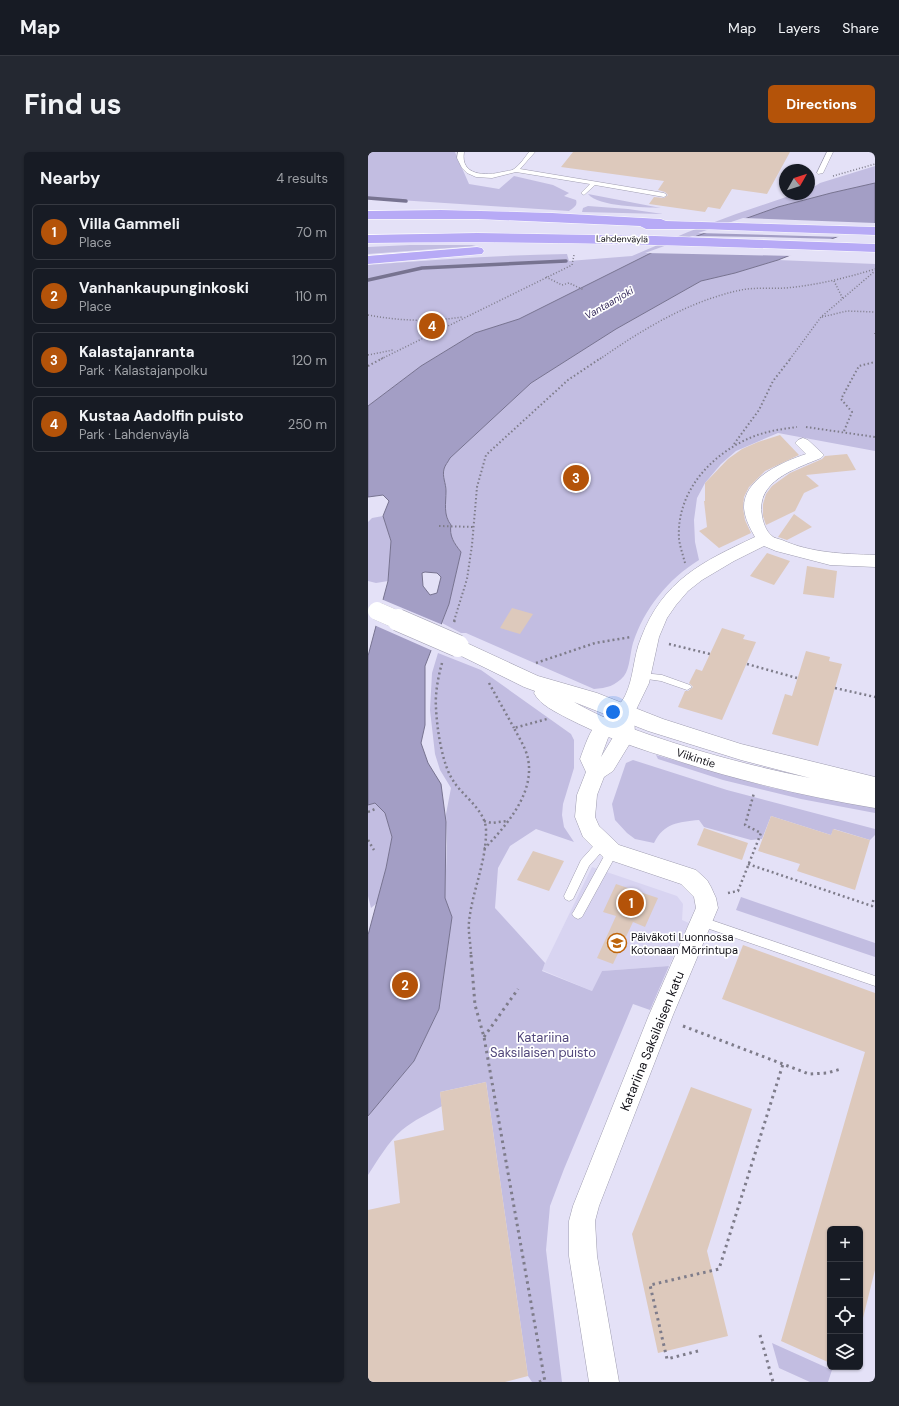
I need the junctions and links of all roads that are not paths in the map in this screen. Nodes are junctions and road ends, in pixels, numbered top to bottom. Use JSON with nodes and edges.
{"nodes":[{"id":1,"x":461,"y":152,"type":"edge"},
{"id":2,"x":532,"y":152,"type":"edge"},
{"id":3,"x":830,"y":152,"type":"edge"},
{"id":4,"x":516,"y":170,"type":"junction"},
{"id":5,"x":820,"y":173,"type":"dead end"},
{"id":6,"x":594,"y":183,"type":"junction"},
{"id":7,"x":584,"y":193,"type":"dead end"},
{"id":8,"x":664,"y":196,"type":"dead end"},
{"id":9,"x":368,"y":208,"type":"edge"},
{"id":10,"x":368,"y":215,"type":"edge"},
{"id":11,"x":478,"y":215,"type":"junction"},
{"id":12,"x":368,"y":224,"type":"edge"},
{"id":13,"x":700,"y":226,"type":"junction"},
{"id":14,"x":875,"y":231,"type":"edge"},
{"id":15,"x":368,"y":238,"type":"edge"},
{"id":16,"x":724,"y":243,"type":"junction"},
{"id":17,"x":875,"y":248,"type":"edge"},
{"id":18,"x":368,"y":260,"type":"edge"},
{"id":19,"x":803,"y":443,"type":"dead end"},
{"id":20,"x":764,"y":539,"type":"junction"},
{"id":21,"x":875,"y":561,"type":"edge"},
{"id":22,"x":372,"y":609,"type":"edge"},
{"id":23,"x":531,"y":674,"type":"junction"},
{"id":24,"x":643,"y":676,"type":"junction"},
{"id":25,"x":687,"y":687,"type":"dead end"},
{"id":26,"x":624,"y":713,"type":"junction"},
{"id":27,"x":615,"y":731,"type":"junction"},
{"id":28,"x":875,"y":786,"type":"edge"},
{"id":29,"x":875,"y":799,"type":"edge"},
{"id":30,"x":607,"y":848,"type":"junction"},
{"id":31,"x":569,"y":896,"type":"dead end"},
{"id":32,"x":578,"y":914,"type":"dead end"},
{"id":33,"x":702,"y":922,"type":"junction"},
{"id":34,"x":875,"y":981,"type":"edge"},
{"id":35,"x":604,"y":1382,"type":"edge"}],
"edges":[{"from":1,"to":4,"type":"lane"},
{"from":2,"to":4,"type":"lane"},
{"from":3,"to":5,"type":"lane"},
{"from":4,"to":6,"type":"lane"},
{"from":6,"to":7,"type":"lane"},
{"from":6,"to":8,"type":"lane"},
{"from":9,"to":11,"type":"highway"},
{"from":10,"to":11,"type":"highway"},
{"from":11,"to":13,"type":"highway"},
{"from":12,"to":13,"type":"highway","name":"Lahdenväylä"},
{"from":13,"to":14,"type":"highway","name":"Lahdenväylä"},
{"from":15,"to":16,"type":"highway","name":"Lahdenväylä"},
{"from":16,"to":17,"type":"highway","name":"Lahdenväylä"},
{"from":16,"to":18,"type":"highway"},
{"from":19,"to":20,"type":"street"},
{"from":20,"to":21,"type":"street"},
{"from":20,"to":24,"type":"street"},
{"from":22,"to":23,"type":"main road","name":"Viikintie","bridge":true},
{"from":23,"to":26,"type":"main road","name":"Viikintie"},
{"from":23,"to":27,"type":"main road","name":"Viikintie"},
{"from":24,"to":25,"type":"lane"},
{"from":24,"to":26,"type":"street"},
{"from":26,"to":27,"type":"street"},
{"from":26,"to":28,"type":"main road","name":"Viikintie"},
{"from":27,"to":29,"type":"main road","name":"Viikintie"},
{"from":27,"to":30,"type":"street","name":"Katariina Saksilaisen katu"},
{"from":30,"to":31,"type":"lane"},
{"from":30,"to":32,"type":"lane"},
{"from":30,"to":33,"type":"street","name":"Katariina Saksilaisen katu"},
{"from":33,"to":34,"type":"lane"},
{"from":33,"to":35,"type":"street","name":"Katariina Saksilaisen katu"}]}
